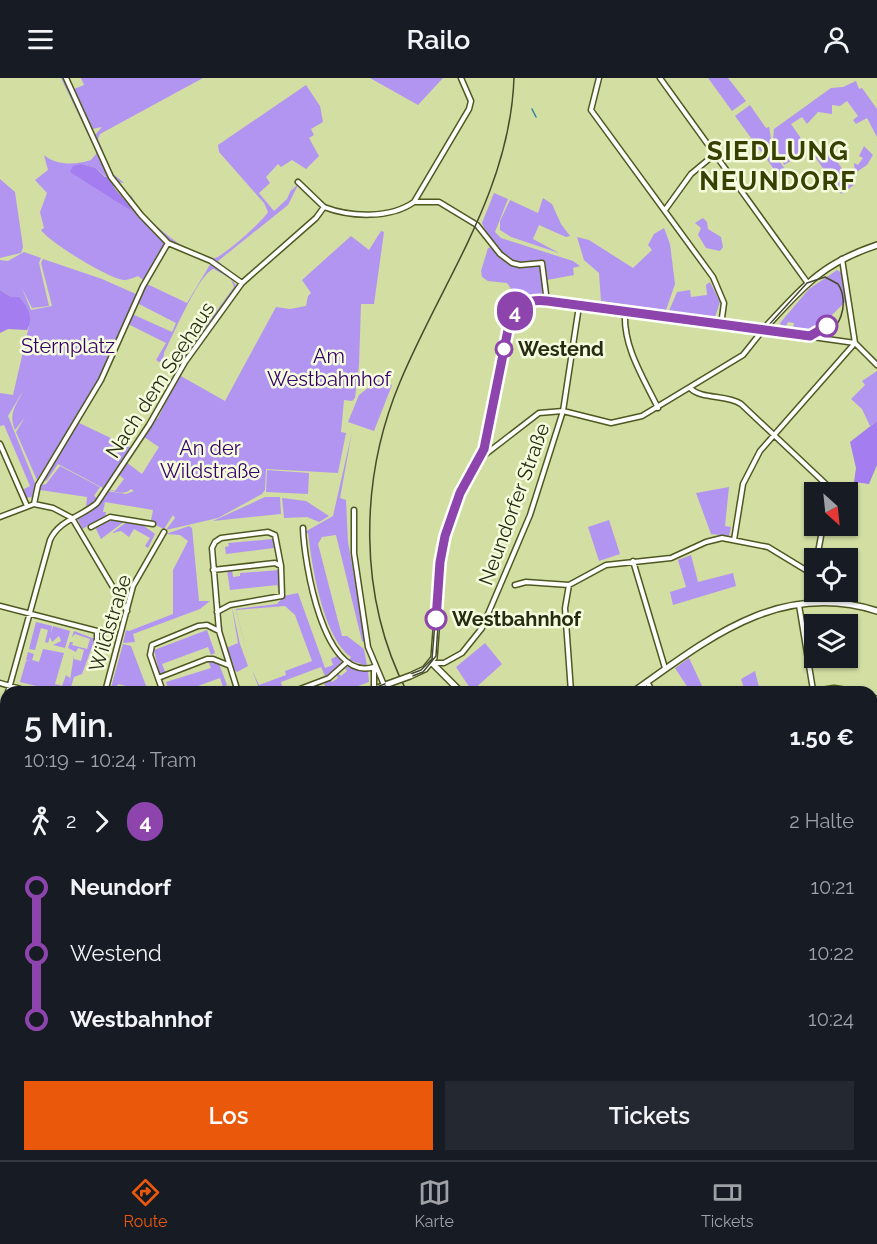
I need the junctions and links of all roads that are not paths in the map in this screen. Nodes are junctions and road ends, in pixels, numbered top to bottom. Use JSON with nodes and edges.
{"nodes":[{"id":1,"x":66,"y":78,"type":"edge"},
{"id":2,"x":461,"y":78,"type":"edge"},
{"id":3,"x":599,"y":78,"type":"edge"},
{"id":4,"x":660,"y":78,"type":"edge"},
{"id":5,"x":715,"y":154,"type":"junction"},
{"id":6,"x":298,"y":182,"type":"dead end"},
{"id":7,"x":414,"y":202,"type":"junction"},
{"id":8,"x":324,"y":207,"type":"junction"},
{"id":9,"x":665,"y":210,"type":"junction"},
{"id":10,"x":168,"y":243,"type":"junction"},
{"id":11,"x":877,"y":245,"type":"edge"},
{"id":12,"x":842,"y":259,"type":"junction"},
{"id":13,"x":807,"y":282,"type":"junction"},
{"id":14,"x":242,"y":284,"type":"junction"},
{"id":15,"x":547,"y":302,"type":"junction"},
{"id":16,"x":579,"y":306,"type":"junction"},
{"id":17,"x":625,"y":312,"type":"junction"},
{"id":18,"x":720,"y":325,"type":"junction"},
{"id":19,"x":763,"y":330,"type":"junction"},
{"id":20,"x":855,"y":343,"type":"junction"},
{"id":21,"x":877,"y":365,"type":"edge"},
{"id":22,"x":690,"y":388,"type":"junction"},
{"id":23,"x":658,"y":408,"type":"junction"},
{"id":24,"x":563,"y":411,"type":"junction"},
{"id":25,"x":774,"y":435,"type":"junction"},
{"id":26,"x":0,"y":444,"type":"edge"},
{"id":27,"x":482,"y":457,"type":"junction"},
{"id":28,"x":822,"y":482,"type":"edge"},
{"id":29,"x":34,"y":504,"type":"junction"},
{"id":30,"x":27,"y":506,"type":"junction"},
{"id":31,"x":354,"y":510,"type":"dead end"},
{"id":32,"x":0,"y":517,"type":"edge"},
{"id":33,"x":72,"y":518,"type":"junction"},
{"id":34,"x":153,"y":524,"type":"dead end"},
{"id":35,"x":91,"y":527,"type":"dead end"},
{"id":36,"x":303,"y":528,"type":"dead end"},
{"id":37,"x":164,"y":532,"type":"dead end"},
{"id":38,"x":734,"y":540,"type":"junction"},
{"id":39,"x":633,"y":561,"type":"junction"},
{"id":40,"x":281,"y":566,"type":"junction"},
{"id":41,"x":804,"y":569,"type":"edge"},
{"id":42,"x":213,"y":570,"type":"junction"},
{"id":43,"x":515,"y":585,"type":"dead end"},
{"id":44,"x":569,"y":585,"type":"junction"},
{"id":45,"x":813,"y":603,"type":"joint"},
{"id":46,"x":799,"y":605,"type":"junction"},
{"id":47,"x":0,"y":606,"type":"edge"},
{"id":48,"x":126,"y":611,"type":"junction"},
{"id":49,"x":877,"y":611,"type":"edge"},
{"id":50,"x":218,"y":612,"type":"junction"},
{"id":51,"x":30,"y":614,"type":"junction"},
{"id":52,"x":219,"y":631,"type":"junction"},
{"id":53,"x":97,"y":644,"type":"dead end"},
{"id":54,"x":347,"y":663,"type":"junction"},
{"id":55,"x":432,"y":663,"type":"junction"},
{"id":56,"x":228,"y":665,"type":"junction"},
{"id":57,"x":374,"y":667,"type":"junction"},
{"id":58,"x":665,"y":668,"type":"junction"},
{"id":59,"x":158,"y":678,"type":"junction"},
{"id":60,"x":647,"y":682,"type":"junction"},
{"id":61,"x":0,"y":683,"type":"edge"},
{"id":62,"x":10,"y":686,"type":"joint"},
{"id":63,"x":107,"y":686,"type":"edge"},
{"id":64,"x":161,"y":686,"type":"edge"},
{"id":65,"x":234,"y":686,"type":"edge"},
{"id":66,"x":308,"y":686,"type":"edge"},
{"id":67,"x":382,"y":686,"type":"edge"},
{"id":68,"x":382,"y":686,"type":"edge"},
{"id":69,"x":385,"y":686,"type":"edge"},
{"id":70,"x":455,"y":686,"type":"edge"},
{"id":71,"x":571,"y":686,"type":"edge"},
{"id":72,"x":641,"y":686,"type":"edge"},
{"id":73,"x":649,"y":686,"type":"edge"},
{"id":74,"x":810,"y":686,"type":"edge"}],
"edges":[{"from":1,"to":10,"type":"street"},
{"from":2,"to":7,"type":"street"},
{"from":3,"to":9,"type":"street"},
{"from":4,"to":5,"type":"street"},
{"from":5,"to":9,"type":"street"},
{"from":5,"to":13,"type":"street"},
{"from":6,"to":8,"type":"street"},
{"from":7,"to":8,"type":"street"},
{"from":7,"to":15,"type":"street"},
{"from":8,"to":14,"type":"street","name":"Nach dem Seehaus"},
{"from":9,"to":18,"type":"street"},
{"from":10,"to":14,"type":"street"},
{"from":10,"to":29,"type":"street"},
{"from":11,"to":12,"type":"street","name":"Neundorfer Straße"},
{"from":12,"to":13,"type":"street","name":"Neundorfer Straße"},
{"from":12,"to":20,"type":"street"},
{"from":13,"to":19,"type":"street","name":"Neundorfer Straße"},
{"from":14,"to":33,"type":"street","name":"Nach dem Seehaus"},
{"from":15,"to":16,"type":"street"},
{"from":15,"to":27,"type":"street"},
{"from":16,"to":17,"type":"street"},
{"from":16,"to":24,"type":"street"},
{"from":17,"to":18,"type":"street"},
{"from":17,"to":23,"type":"street"},
{"from":18,"to":19,"type":"street"},
{"from":19,"to":20,"type":"street"},
{"from":19,"to":22,"type":"street","name":"Neundorfer Straße"},
{"from":20,"to":21,"type":"street"},
{"from":20,"to":25,"type":"street"},
{"from":22,"to":23,"type":"street","name":"Neundorfer Straße"},
{"from":22,"to":25,"type":"street"},
{"from":23,"to":24,"type":"street","name":"Neundorfer Straße"},
{"from":24,"to":27,"type":"street"},
{"from":24,"to":55,"type":"street","name":"Neundorfer Straße"},
{"from":25,"to":28,"type":"street"},
{"from":25,"to":38,"type":"street"},
{"from":26,"to":30,"type":"street"},
{"from":27,"to":55,"type":"street"},
{"from":29,"to":30,"type":"street"},
{"from":29,"to":33,"type":"street"},
{"from":30,"to":32,"type":"street"},
{"from":31,"to":57,"type":"street"},
{"from":33,"to":48,"type":"street"},
{"from":33,"to":51,"type":"street","name":"Nach dem Seehaus"},
{"from":34,"to":35,"type":"street"},
{"from":36,"to":54,"type":"street"},
{"from":37,"to":48,"type":"street","name":"Wildstraße"},
{"from":38,"to":39,"type":"street"},
{"from":38,"to":41,"type":"street"},
{"from":39,"to":44,"type":"street"},
{"from":39,"to":58,"type":"street"},
{"from":40,"to":42,"type":"street"},
{"from":40,"to":42,"type":"street"},
{"from":40,"to":50,"type":"street"},
{"from":42,"to":50,"type":"street"},
{"from":43,"to":44,"type":"street"},
{"from":44,"to":71,"type":"street"},
{"from":45,"to":46,"type":"street"},
{"from":45,"to":49,"type":"street"},
{"from":46,"to":58,"type":"street"},
{"from":46,"to":74,"type":"street"},
{"from":47,"to":51,"type":"street"},
{"from":48,"to":63,"type":"street","name":"Wildstraße"},
{"from":50,"to":52,"type":"street"},
{"from":51,"to":53,"type":"street"},
{"from":51,"to":62,"type":"street","name":"Nach dem Seehaus"},
{"from":52,"to":56,"type":"street"},
{"from":52,"to":59,"type":"street"},
{"from":54,"to":57,"type":"street"},
{"from":54,"to":66,"type":"street"},
{"from":55,"to":69,"type":"street","name":"Neundorfer Straße","bridge":true},
{"from":55,"to":70,"type":"street"},
{"from":56,"to":59,"type":"street"},
{"from":56,"to":65,"type":"street"},
{"from":57,"to":67,"type":"street"},
{"from":57,"to":68,"type":"street"},
{"from":58,"to":60,"type":"street"},
{"from":59,"to":64,"type":"street"},
{"from":60,"to":72,"type":"street"},
{"from":60,"to":73,"type":"street"},
{"from":61,"to":62,"type":"street"}]}
